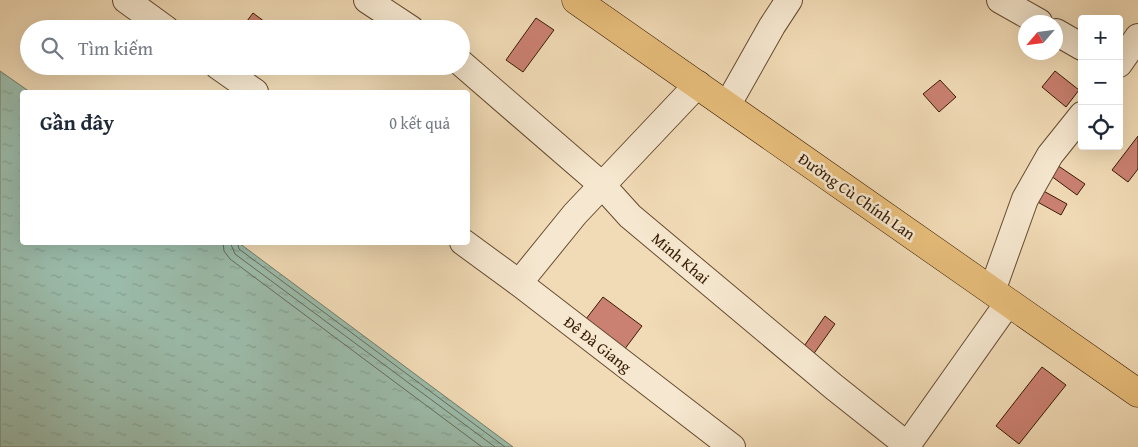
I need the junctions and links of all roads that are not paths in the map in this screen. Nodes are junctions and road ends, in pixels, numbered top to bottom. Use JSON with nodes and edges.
{"nodes":[{"id":1,"x":126,"y":0,"type":"edge"},
{"id":2,"x":367,"y":0,"type":"edge"},
{"id":3,"x":789,"y":0,"type":"edge"},
{"id":4,"x":1000,"y":0,"type":"edge"},
{"id":5,"x":591,"y":5,"type":"edge"},
{"id":6,"x":1027,"y":15,"type":"edge"},
{"id":7,"x":154,"y":20,"type":"edge"},
{"id":8,"x":397,"y":20,"type":"edge"},
{"id":9,"x":1063,"y":36,"type":"edge"},
{"id":10,"x":1138,"y":37,"type":"edge"},
{"id":11,"x":1078,"y":45,"type":"edge"},
{"id":12,"x":1122,"y":60,"type":"edge"},
{"id":13,"x":470,"y":71,"type":"edge"},
{"id":14,"x":231,"y":75,"type":"edge"},
{"id":15,"x":698,"y":84,"type":"junction"},
{"id":16,"x":252,"y":90,"type":"edge"},
{"id":17,"x":728,"y":104,"type":"junction"},
{"id":18,"x":1078,"y":120,"type":"edge"},
{"id":19,"x":602,"y":185,"type":"junction"},
{"id":20,"x":467,"y":245,"type":"edge"},
{"id":21,"x":519,"y":283,"type":"junction"},
{"id":22,"x":1000,"y":297,"type":"junction"},
{"id":23,"x":1138,"y":392,"type":"edge"},
{"id":24,"x":906,"y":446,"type":"edge"},
{"id":25,"x":732,"y":447,"type":"edge"}],
"edges":[{"from":1,"to":7,"type":"street"},
{"from":2,"to":8,"type":"street"},
{"from":3,"to":17,"type":"street"},
{"from":4,"to":6,"type":"street"},
{"from":5,"to":15,"type":"main road","name":"Đường Cù Chính Lan"},
{"from":9,"to":11,"type":"street"},
{"from":10,"to":12,"type":"street"},
{"from":13,"to":19,"type":"street","name":"Minh Khai"},
{"from":14,"to":16,"type":"street"},
{"from":15,"to":17,"type":"main road","name":"Đường Cù Chính Lan"},
{"from":15,"to":19,"type":"street"},
{"from":17,"to":22,"type":"main road","name":"Đường Cù Chính Lan"},
{"from":18,"to":22,"type":"street"},
{"from":19,"to":21,"type":"street"},
{"from":19,"to":24,"type":"street","name":"Minh Khai"},
{"from":20,"to":21,"type":"street","name":"Đê Đà Giang"},
{"from":21,"to":25,"type":"street","name":"Đê Đà Giang"},
{"from":22,"to":23,"type":"main road","name":"Đường Cù Chính Lan"},
{"from":22,"to":24,"type":"street"}]}
